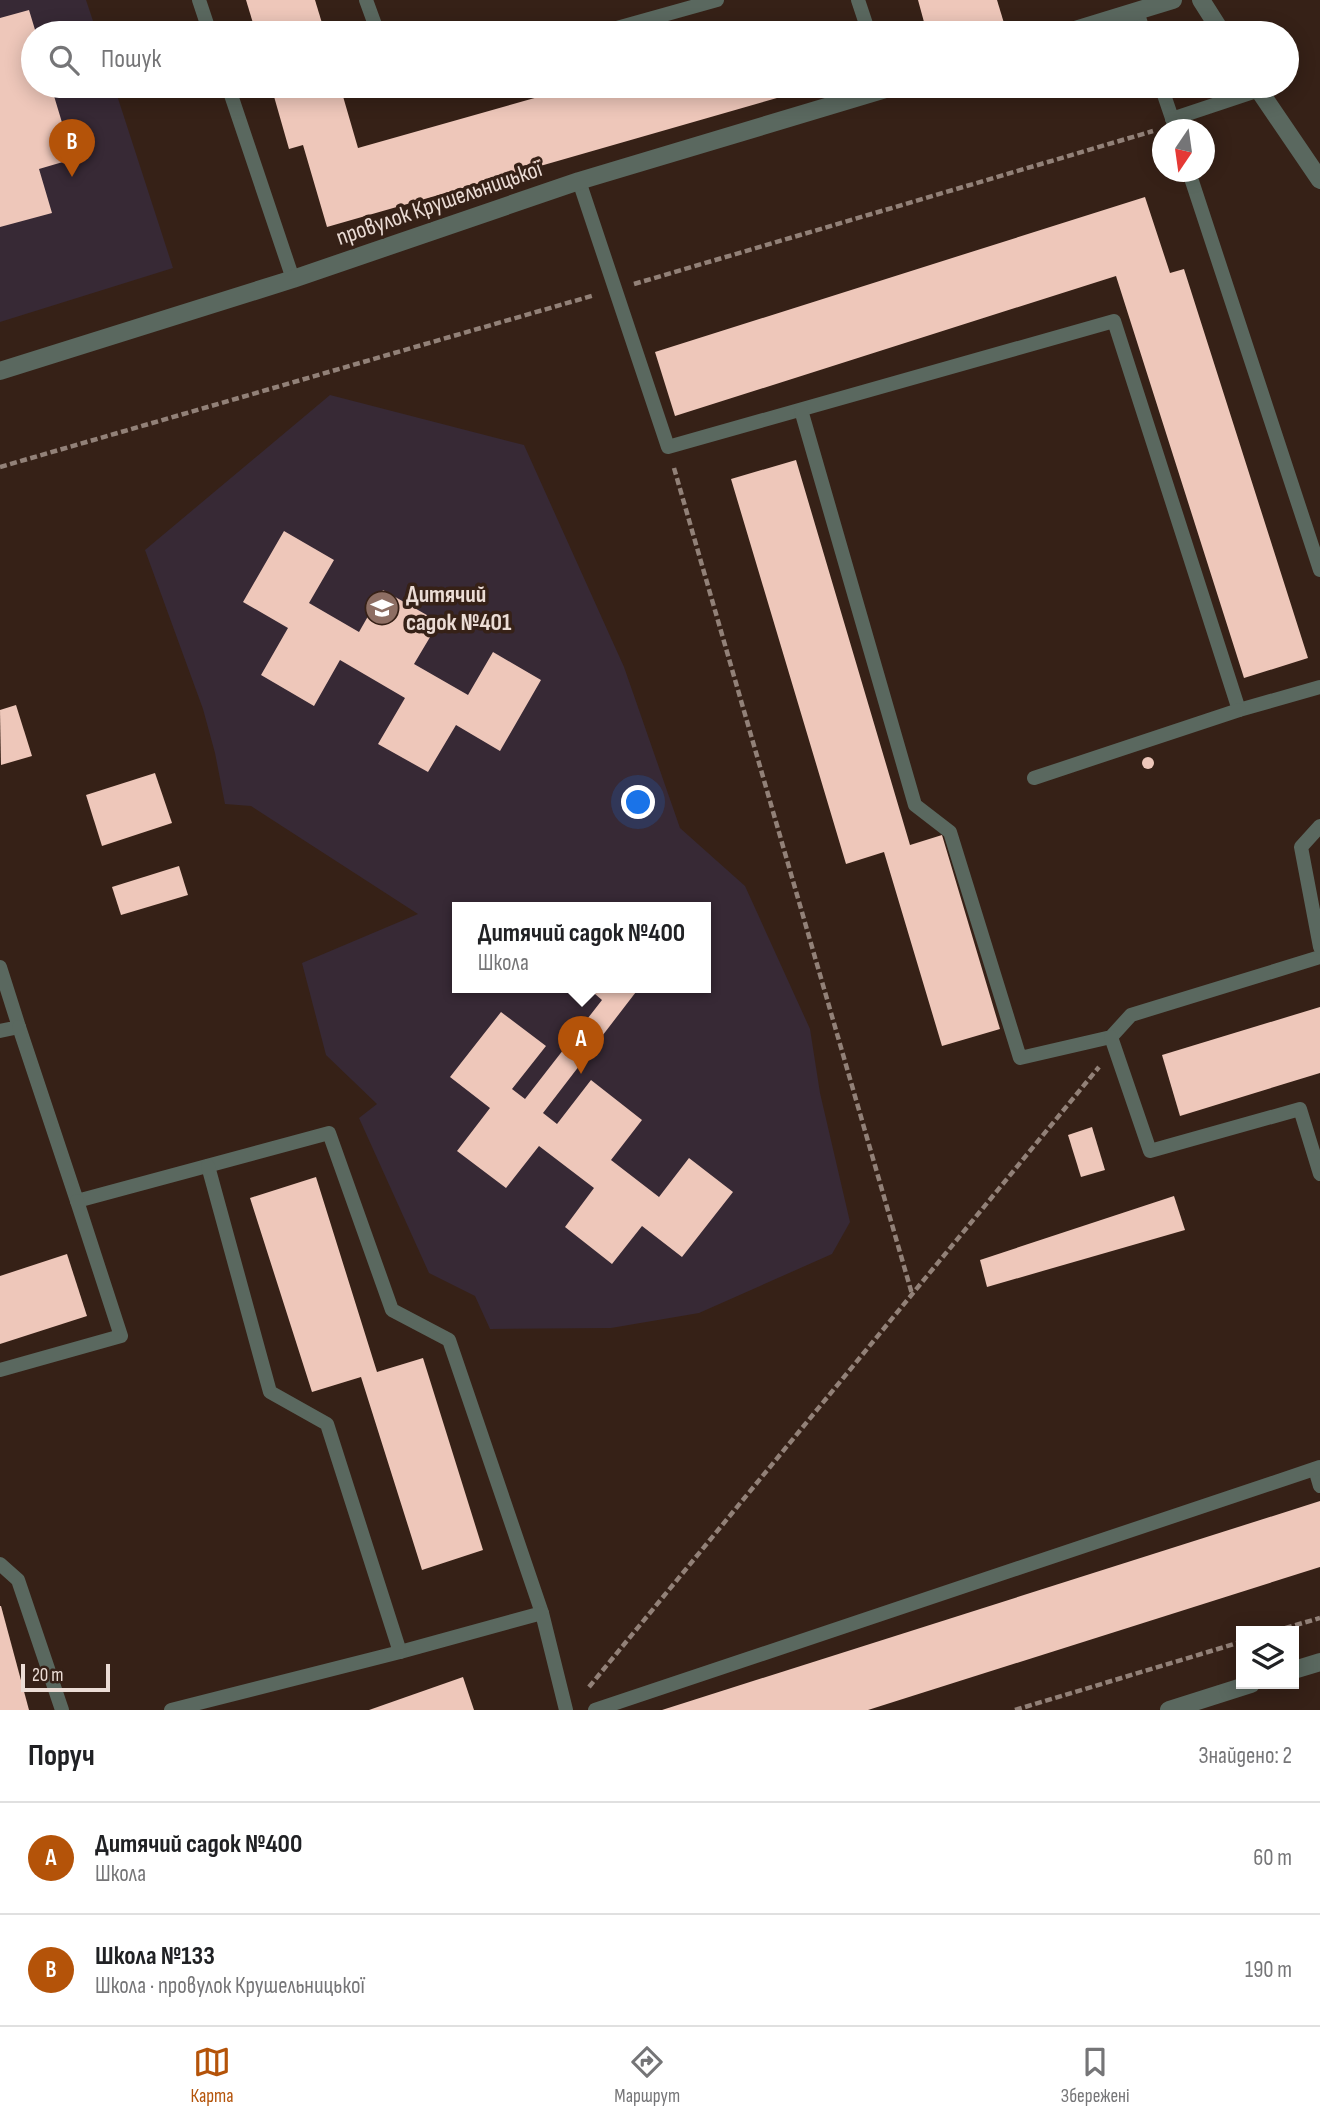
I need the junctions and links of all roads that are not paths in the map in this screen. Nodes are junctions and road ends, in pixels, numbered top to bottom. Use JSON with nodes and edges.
{"nodes":[{"id":1,"x":199,"y":0,"type":"edge"},
{"id":2,"x":366,"y":0,"type":"edge"},
{"id":3,"x":717,"y":0,"type":"edge"},
{"id":4,"x":858,"y":0,"type":"edge"},
{"id":5,"x":1173,"y":0,"type":"edge"},
{"id":6,"x":1201,"y":0,"type":"edge"},
{"id":7,"x":1137,"y":11,"type":"junction"},
{"id":8,"x":206,"y":21,"type":"edge"},
{"id":9,"x":374,"y":21,"type":"edge"},
{"id":10,"x":642,"y":21,"type":"edge"},
{"id":11,"x":865,"y":21,"type":"edge"},
{"id":12,"x":1104,"y":21,"type":"edge"},
{"id":13,"x":1140,"y":21,"type":"edge"},
{"id":14,"x":1214,"y":21,"type":"edge"},
{"id":15,"x":232,"y":98,"type":"edge"},
{"id":16,"x":854,"y":98,"type":"edge"},
{"id":17,"x":1165,"y":98,"type":"edge"},
{"id":18,"x":1234,"y":98,"type":"edge"},
{"id":19,"x":1264,"y":98,"type":"edge"},
{"id":20,"x":1172,"y":119,"type":"edge"},
{"id":21,"x":1186,"y":119,"type":"edge"},
{"id":22,"x":1320,"y":180,"type":"edge"},
{"id":23,"x":579,"y":181,"type":"junction"},
{"id":24,"x":1192,"y":182,"type":"edge"},
{"id":25,"x":293,"y":279,"type":"junction"},
{"id":26,"x":0,"y":371,"type":"edge"},
{"id":27,"x":801,"y":411,"type":"junction"},
{"id":28,"x":1320,"y":570,"type":"edge"},
{"id":29,"x":1320,"y":687,"type":"edge"},
{"id":30,"x":1239,"y":710,"type":"junction"},
{"id":31,"x":1034,"y":778,"type":"dead end"},
{"id":32,"x":1320,"y":826,"type":"edge"},
{"id":33,"x":1320,"y":947,"type":"edge"},
{"id":34,"x":1320,"y":957,"type":"edge"},
{"id":35,"x":0,"y":967,"type":"edge"},
{"id":36,"x":19,"y":1027,"type":"junction"},
{"id":37,"x":0,"y":1031,"type":"edge"},
{"id":38,"x":1113,"y":1042,"type":"junction"},
{"id":39,"x":208,"y":1166,"type":"junction"},
{"id":40,"x":1320,"y":1174,"type":"edge"},
{"id":41,"x":77,"y":1201,"type":"junction"},
{"id":42,"x":0,"y":1370,"type":"edge"},
{"id":43,"x":1318,"y":1468,"type":"edge"},
{"id":44,"x":1320,"y":1486,"type":"edge"},
{"id":45,"x":0,"y":1564,"type":"edge"},
{"id":46,"x":542,"y":1614,"type":"junction"},
{"id":47,"x":400,"y":1652,"type":"junction"},
{"id":48,"x":1320,"y":1662,"type":"edge"},
{"id":49,"x":1299,"y":1668,"type":"edge"},
{"id":50,"x":1236,"y":1689,"type":"edge"},
{"id":51,"x":62,"y":1710,"type":"edge"},
{"id":52,"x":171,"y":1710,"type":"edge"},
{"id":53,"x":566,"y":1710,"type":"edge"},
{"id":54,"x":595,"y":1710,"type":"edge"},
{"id":55,"x":1169,"y":1710,"type":"edge"}],
"edges":[{"from":1,"to":8,"type":"lane"},
{"from":2,"to":9,"type":"lane"},
{"from":3,"to":10,"type":"lane"},
{"from":4,"to":11,"type":"lane"},
{"from":5,"to":7,"type":"street"},
{"from":6,"to":14,"type":"street"},
{"from":7,"to":12,"type":"street"},
{"from":7,"to":13,"type":"lane"},
{"from":15,"to":25,"type":"lane"},
{"from":16,"to":23,"type":"street","name":"провулок Крушельницької"},
{"from":17,"to":20,"type":"lane"},
{"from":18,"to":21,"type":"lane"},
{"from":19,"to":22,"type":"street"},
{"from":23,"to":25,"type":"street","name":"провулок Крушельницької"},
{"from":23,"to":27,"type":"lane"},
{"from":24,"to":28,"type":"lane"},
{"from":25,"to":26,"type":"street","name":"провулок Крушельницької"},
{"from":27,"to":30,"type":"lane"},
{"from":27,"to":38,"type":"lane"},
{"from":29,"to":30,"type":"lane"},
{"from":30,"to":31,"type":"lane"},
{"from":32,"to":33,"type":"lane"},
{"from":34,"to":38,"type":"lane"},
{"from":35,"to":36,"type":"lane"},
{"from":36,"to":37,"type":"lane"},
{"from":36,"to":41,"type":"lane"},
{"from":38,"to":40,"type":"lane"},
{"from":39,"to":41,"type":"lane"},
{"from":39,"to":46,"type":"lane"},
{"from":39,"to":47,"type":"lane"},
{"from":41,"to":42,"type":"lane"},
{"from":43,"to":44,"type":"lane"},
{"from":43,"to":54,"type":"lane"},
{"from":45,"to":51,"type":"lane"},
{"from":46,"to":47,"type":"lane"},
{"from":46,"to":53,"type":"lane"},
{"from":47,"to":52,"type":"lane"},
{"from":48,"to":49,"type":"street"},
{"from":50,"to":55,"type":"street"}]}
